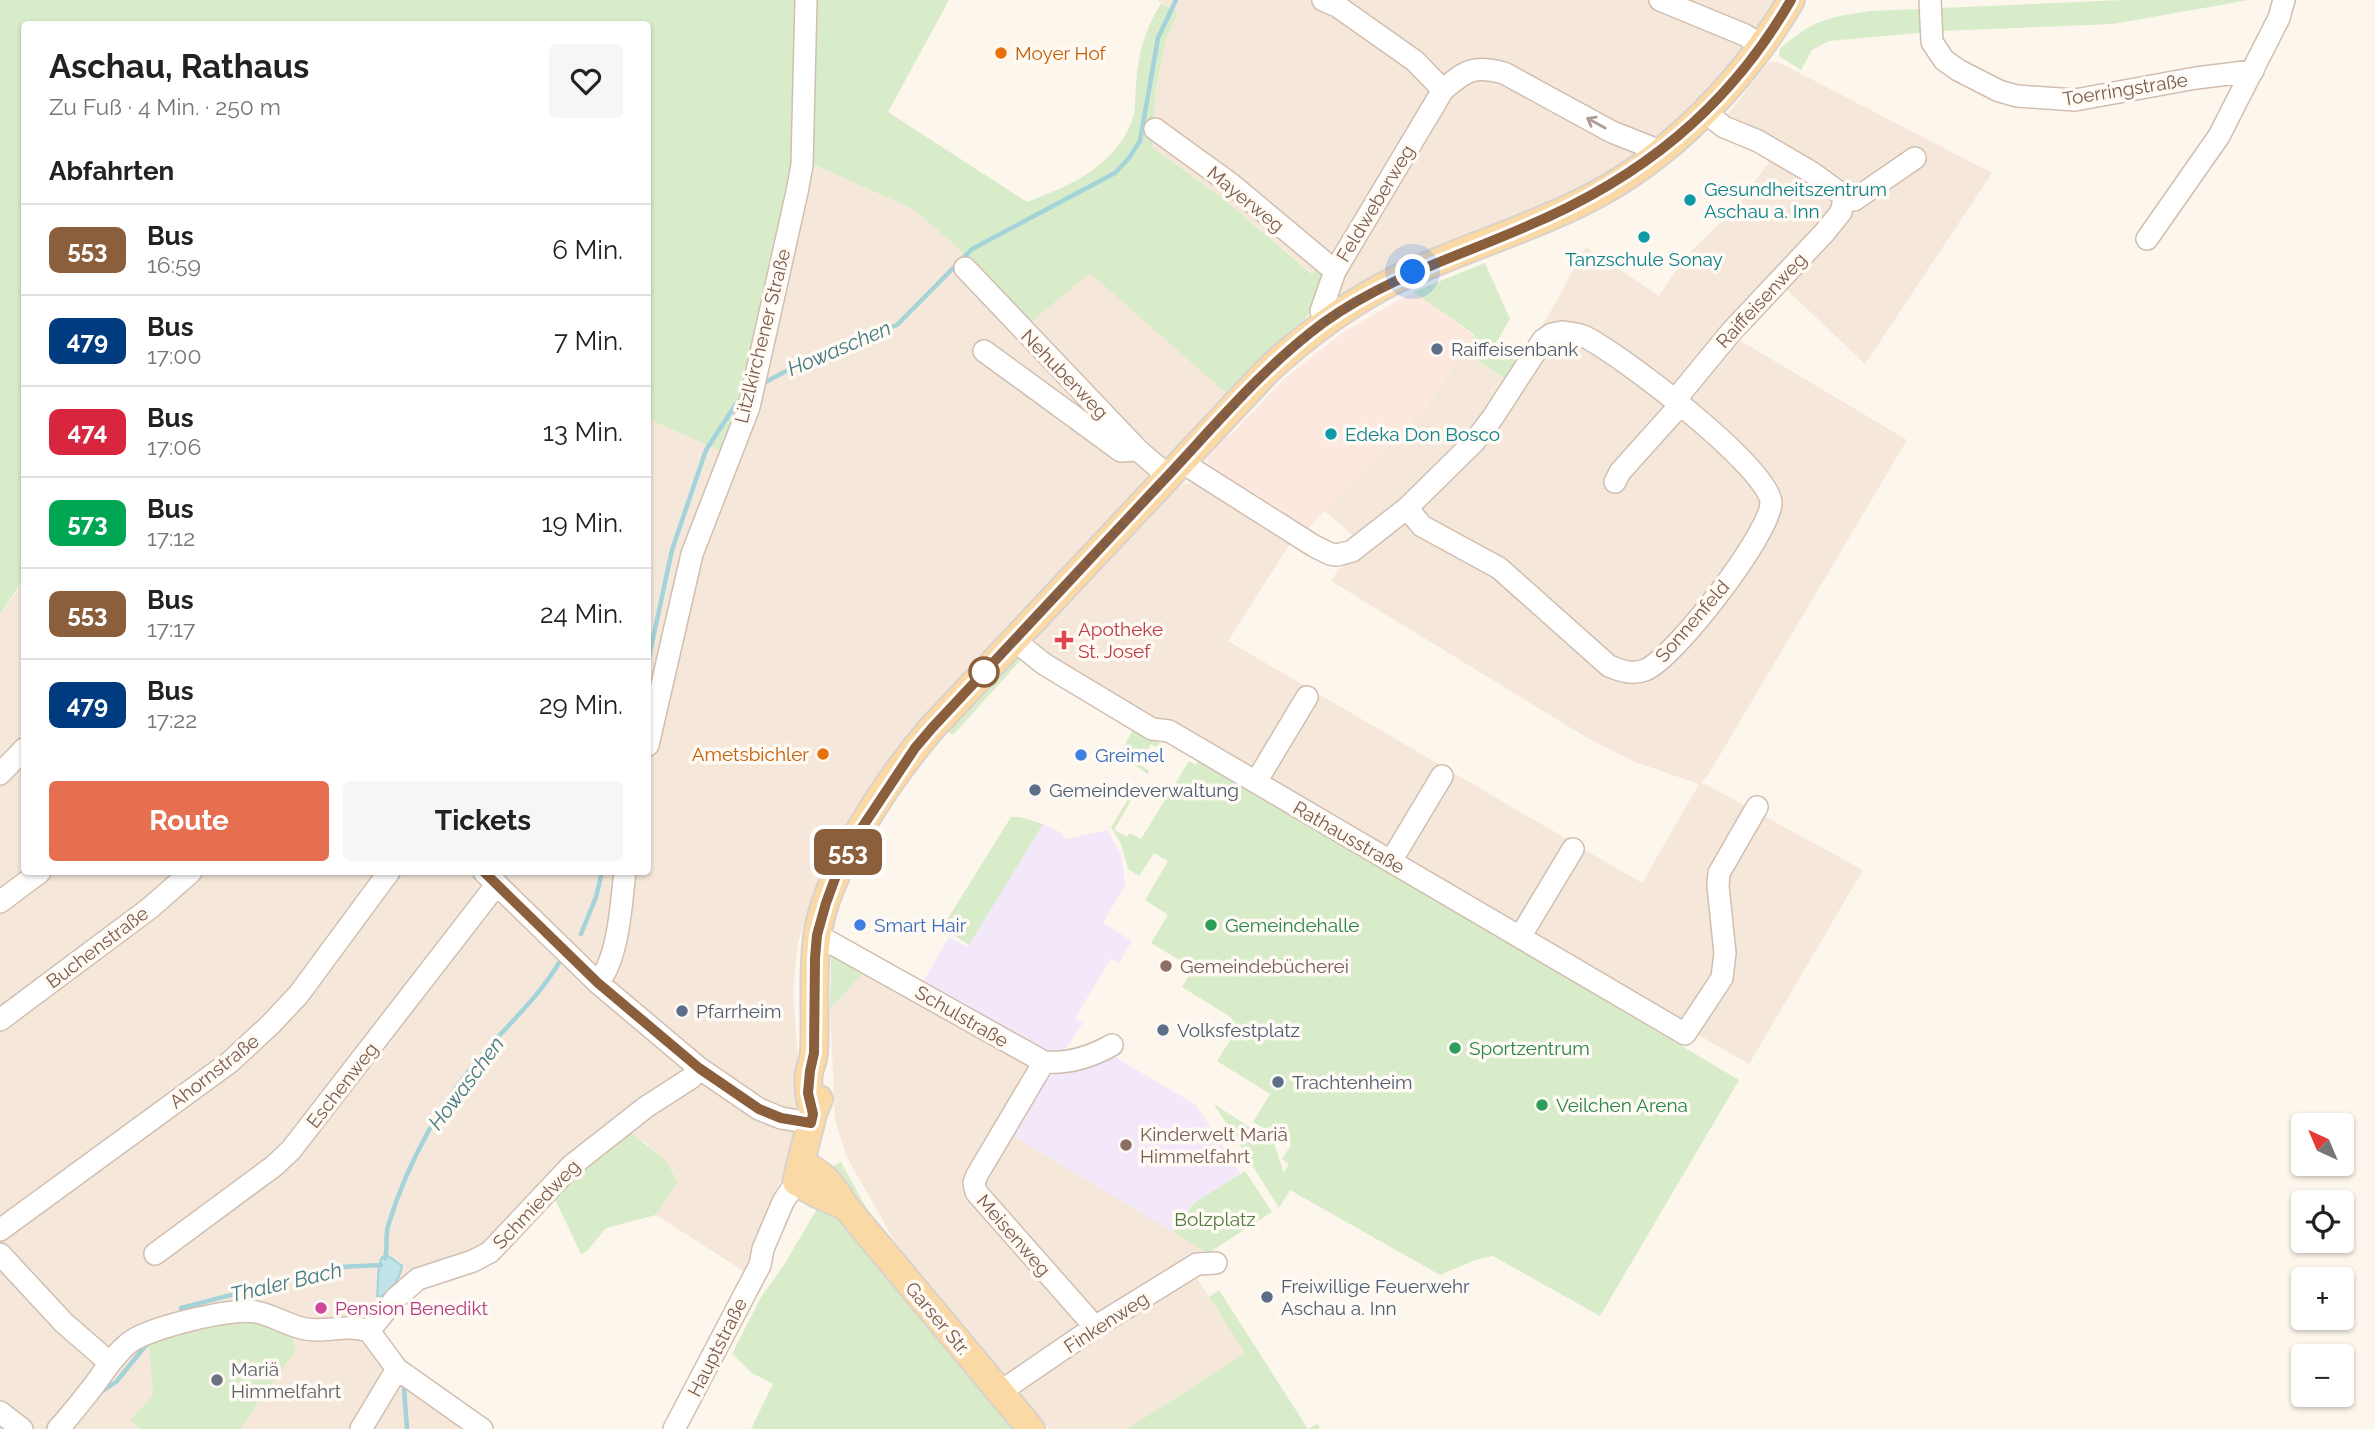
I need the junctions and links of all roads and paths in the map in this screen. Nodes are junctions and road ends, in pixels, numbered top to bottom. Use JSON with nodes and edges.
{"nodes":[{"id":1,"x":806,"y":0,"type":"edge"},
{"id":2,"x":1323,"y":0,"type":"edge"},
{"id":3,"x":1660,"y":0,"type":"edge"},
{"id":4,"x":1791,"y":0,"type":"edge"},
{"id":5,"x":1930,"y":0,"type":"edge"},
{"id":6,"x":2284,"y":0,"type":"edge"},
{"id":7,"x":1760,"y":45,"type":"junction"},
{"id":8,"x":2253,"y":71,"type":"junction"},
{"id":9,"x":1443,"y":90,"type":"junction"},
{"id":10,"x":1705,"y":112,"type":"junction"},
{"id":11,"x":1155,"y":129,"type":"dead end"},
{"id":12,"x":1656,"y":154,"type":"junction"},
{"id":13,"x":1915,"y":158,"type":"dead end"},
{"id":14,"x":1844,"y":200,"type":"junction"},
{"id":15,"x":2147,"y":239,"type":"dead end"},
{"id":16,"x":965,"y":268,"type":"dead end"},
{"id":17,"x":1335,"y":271,"type":"junction"},
{"id":18,"x":1325,"y":321,"type":"junction"},
{"id":19,"x":984,"y":351,"type":"dead end"},
{"id":20,"x":1679,"y":402,"type":"junction"},
{"id":21,"x":1139,"y":450,"type":"junction"},
{"id":22,"x":1175,"y":468,"type":"junction"},
{"id":23,"x":1615,"y":482,"type":"dead end"},
{"id":24,"x":1407,"y":509,"type":"junction"},
{"id":25,"x":1014,"y":640,"type":"junction"},
{"id":26,"x":1307,"y":697,"type":"dead end"},
{"id":27,"x":651,"y":732,"type":"edge"},
{"id":28,"x":21,"y":752,"type":"edge"},
{"id":29,"x":0,"y":774,"type":"edge"},
{"id":30,"x":1442,"y":776,"type":"dead end"},
{"id":31,"x":1256,"y":782,"type":"junction"},
{"id":32,"x":1757,"y":807,"type":"dead end"},
{"id":33,"x":1573,"y":849,"type":"dead end"},
{"id":34,"x":1391,"y":861,"type":"junction"},
{"id":35,"x":36,"y":875,"type":"edge"},
{"id":36,"x":187,"y":875,"type":"edge"},
{"id":37,"x":387,"y":875,"type":"edge"},
{"id":38,"x":625,"y":875,"type":"edge"},
{"id":39,"x":490,"y":878,"type":"edge"},
{"id":40,"x":0,"y":902,"type":"edge"},
{"id":41,"x":817,"y":935,"type":"junction"},
{"id":42,"x":1520,"y":937,"type":"junction"},
{"id":43,"x":598,"y":983,"type":"junction"},
{"id":44,"x":0,"y":1020,"type":"edge"},
{"id":45,"x":1112,"y":1045,"type":"dead end"},
{"id":46,"x":1044,"y":1062,"type":"junction"},
{"id":47,"x":699,"y":1068,"type":"junction"},
{"id":48,"x":812,"y":1119,"type":"junction"},
{"id":49,"x":797,"y":1177,"type":"junction"},
{"id":50,"x":0,"y":1230,"type":"edge"},
{"id":51,"x":0,"y":1254,"type":"edge"},
{"id":52,"x":155,"y":1254,"type":"dead end"},
{"id":53,"x":1216,"y":1263,"type":"dead end"},
{"id":54,"x":1095,"y":1327,"type":"junction"},
{"id":55,"x":369,"y":1331,"type":"junction"},
{"id":56,"x":110,"y":1363,"type":"junction"},
{"id":57,"x":397,"y":1369,"type":"junction"},
{"id":58,"x":1000,"y":1392,"type":"junction"},
{"id":59,"x":0,"y":1412,"type":"edge"},
{"id":60,"x":22,"y":1429,"type":"edge"},
{"id":61,"x":58,"y":1429,"type":"edge"},
{"id":62,"x":361,"y":1429,"type":"edge"},
{"id":63,"x":482,"y":1429,"type":"edge"},
{"id":64,"x":674,"y":1429,"type":"edge"},
{"id":65,"x":1031,"y":1429,"type":"edge"}],
"edges":[{"from":1,"to":27,"type":"street","name":"Litzlkirchener Straße"},
{"from":2,"to":9,"type":"street"},
{"from":3,"to":7,"type":"street"},
{"from":4,"to":7,"type":"main road","name":"Hauptstraße"},
{"from":5,"to":8,"type":"street","name":"Toerringstraße"},
{"from":6,"to":8,"type":"street"},
{"from":7,"to":10,"type":"main road","name":"Hauptstraße"},
{"from":8,"to":15,"type":"street"},
{"from":12,"to":9,"type":"street","one_way":true},
{"from":9,"to":17,"type":"street","name":"Feldweberweg"},
{"from":10,"to":12,"type":"main road","name":"Hauptstraße"},
{"from":10,"to":14,"type":"street"},
{"from":11,"to":17,"type":"street","name":"Mayerweg"},
{"from":12,"to":18,"type":"main road","name":"Hauptstraße"},
{"from":13,"to":14,"type":"street"},
{"from":14,"to":20,"type":"street","name":"Raiffeisenweg"},
{"from":16,"to":21,"type":"street","name":"Nehuberweg"},
{"from":17,"to":18,"type":"street","name":"Feldweberweg"},
{"from":18,"to":22,"type":"main road","name":"Hauptstraße"},
{"from":19,"to":21,"type":"street"},
{"from":20,"to":23,"type":"street"},
{"from":20,"to":24,"type":"street","name":"Sonnenfeld"},
{"from":20,"to":24,"type":"street","name":"Sonnenfeld"},
{"from":21,"to":22,"type":"street","name":"Nehuberweg"},
{"from":22,"to":24,"type":"street","name":"Sonnenfeld"},
{"from":22,"to":25,"type":"main road","name":"Hauptstraße"},
{"from":25,"to":31,"type":"street","name":"Rathausstraße"},
{"from":25,"to":41,"type":"main road","name":"Hauptstraße"},
{"from":26,"to":31,"type":"street"},
{"from":28,"to":29,"type":"street"},
{"from":30,"to":34,"type":"street"},
{"from":31,"to":34,"type":"street","name":"Rathausstraße"},
{"from":32,"to":42,"type":"street","name":"Rathausstraße"},
{"from":33,"to":42,"type":"street"},
{"from":34,"to":42,"type":"street","name":"Rathausstraße"},
{"from":35,"to":40,"type":"street"},
{"from":36,"to":44,"type":"street","name":"Buchenstraße"},
{"from":37,"to":50,"type":"street","name":"Ahornstraße"},
{"from":38,"to":43,"type":"street"},
{"from":39,"to":43,"type":"street"},
{"from":39,"to":52,"type":"street","name":"Eschenweg"},
{"from":41,"to":46,"type":"street","name":"Schulstraße"},
{"from":41,"to":48,"type":"main road","name":"Hauptstraße"},
{"from":43,"to":47,"type":"street"},
{"from":45,"to":46,"type":"street"},
{"from":46,"to":54,"type":"street","name":"Meisenweg"},
{"from":47,"to":48,"type":"street"},
{"from":47,"to":55,"type":"street","name":"Schmiedweg"},
{"from":48,"to":49,"type":"main road","name":"Hauptstraße"},
{"from":49,"to":58,"type":"main road","name":"Garser Str."},
{"from":49,"to":64,"type":"street","name":"Hauptstraße"},
{"from":51,"to":56,"type":"street"},
{"from":53,"to":54,"type":"street","name":"Finkenweg"},
{"from":54,"to":58,"type":"street","name":"Finkenweg"},
{"from":55,"to":56,"type":"street"},
{"from":55,"to":57,"type":"street"},
{"from":56,"to":61,"type":"street"},
{"from":57,"to":62,"type":"street"},
{"from":57,"to":63,"type":"street"},
{"from":58,"to":65,"type":"main road","name":"Garser Str."},
{"from":59,"to":60,"type":"street"}]}
